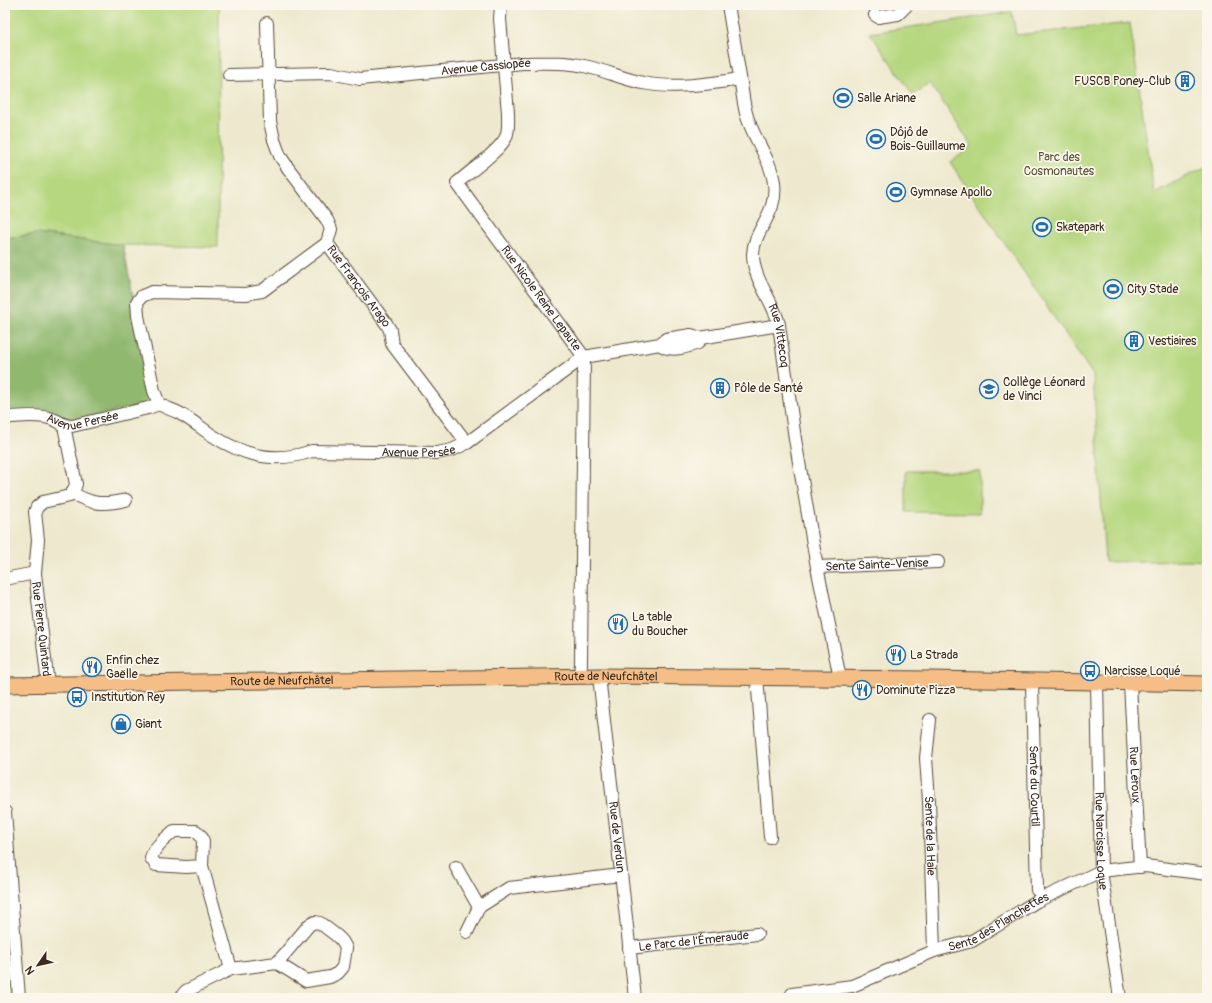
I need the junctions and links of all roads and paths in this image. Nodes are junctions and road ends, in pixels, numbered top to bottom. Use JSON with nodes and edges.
{"nodes":[{"id":1,"x":501,"y":5,"type":"edge"},
{"id":2,"x":728,"y":5,"type":"edge"},
{"id":3,"x":907,"y":5,"type":"edge"},
{"id":4,"x":875,"y":15,"type":"dead end"},
{"id":5,"x":267,"y":23,"type":"dead end"},
{"id":6,"x":504,"y":65,"type":"junction"},
{"id":7,"x":229,"y":75,"type":"dead end"},
{"id":8,"x":268,"y":75,"type":"junction"},
{"id":9,"x":740,"y":79,"type":"junction"},
{"id":10,"x":327,"y":243,"type":"junction"},
{"id":11,"x":779,"y":325,"type":"junction"},
{"id":12,"x":584,"y":357,"type":"junction"},
{"id":13,"x":159,"y":404,"type":"junction"},
{"id":14,"x":5,"y":418,"type":"edge"},
{"id":15,"x":64,"y":426,"type":"junction"},
{"id":16,"x":467,"y":443,"type":"junction"},
{"id":17,"x":72,"y":492,"type":"junction"},
{"id":18,"x":126,"y":500,"type":"dead end"},
{"id":19,"x":938,"y":562,"type":"dead end"},
{"id":20,"x":817,"y":567,"type":"junction"},
{"id":21,"x":35,"y":573,"type":"junction"},
{"id":22,"x":5,"y":579,"type":"edge"},
{"id":23,"x":580,"y":676,"type":"junction"},
{"id":24,"x":600,"y":676,"type":"junction"},
{"id":25,"x":757,"y":677,"type":"junction"},
{"id":26,"x":840,"y":678,"type":"junction"},
{"id":27,"x":1032,"y":682,"type":"junction"},
{"id":28,"x":1097,"y":683,"type":"junction"},
{"id":29,"x":48,"y":684,"type":"junction"},
{"id":30,"x":1130,"y":684,"type":"junction"},
{"id":31,"x":1207,"y":684,"type":"edge"},
{"id":32,"x":5,"y":685,"type":"edge"},
{"id":33,"x":930,"y":720,"type":"dead end"},
{"id":34,"x":5,"y":812,"type":"edge"},
{"id":35,"x":770,"y":837,"type":"dead end"},
{"id":36,"x":202,"y":866,"type":"dead end"},
{"id":37,"x":456,"y":867,"type":"dead end"},
{"id":38,"x":1140,"y":867,"type":"junction"},
{"id":39,"x":1101,"y":871,"type":"junction"},
{"id":40,"x":1207,"y":874,"type":"edge"},
{"id":41,"x":621,"y":875,"type":"junction"},
{"id":42,"x":1037,"y":890,"type":"dead end"},
{"id":43,"x":479,"y":907,"type":"junction"},
{"id":44,"x":466,"y":932,"type":"dead end"},
{"id":45,"x":757,"y":934,"type":"dead end"},
{"id":46,"x":629,"y":948,"type":"junction"},
{"id":47,"x":934,"y":951,"type":"junction"},
{"id":48,"x":277,"y":964,"type":"junction"},
{"id":49,"x":231,"y":969,"type":"junction"},
{"id":50,"x":792,"y":994,"type":"dead end"},
{"id":51,"x":19,"y":998,"type":"edge"},
{"id":52,"x":180,"y":998,"type":"edge"},
{"id":53,"x":635,"y":998,"type":"edge"},
{"id":54,"x":1120,"y":998,"type":"edge"}],
"edges":[{"from":1,"to":6,"type":"street","name":"Rue Nicole Reine Lepaute"},
{"from":2,"to":9,"type":"street","name":"Rue Vittecoq"},
{"from":3,"to":4,"type":"street"},
{"from":5,"to":8,"type":"street","name":"Rue François Arago"},
{"from":6,"to":8,"type":"street","name":"Avenue Cassiopée"},
{"from":6,"to":9,"type":"street","name":"Avenue Cassiopée"},
{"from":6,"to":12,"type":"street","name":"Rue Nicole Reine Lepaute"},
{"from":7,"to":8,"type":"street","name":"Avenue Cassiopée"},
{"from":8,"to":10,"type":"street","name":"Rue François Arago"},
{"from":9,"to":11,"type":"street","name":"Rue Vittecoq"},
{"from":10,"to":13,"type":"street"},
{"from":10,"to":16,"type":"street","name":"Rue François Arago"},
{"from":11,"to":12,"type":"street","name":"Avenue Persée"},
{"from":11,"to":20,"type":"street","name":"Rue Vittecoq"},
{"from":12,"to":16,"type":"street","name":"Avenue Persée"},
{"from":12,"to":23,"type":"street","name":"Rue Nicole Reine Lepaute"},
{"from":13,"to":15,"type":"street","name":"Avenue Persée"},
{"from":13,"to":16,"type":"street","name":"Avenue Persée"},
{"from":14,"to":15,"type":"street","name":"Avenue Persée"},
{"from":15,"to":17,"type":"street"},
{"from":17,"to":18,"type":"street"},
{"from":17,"to":21,"type":"street","name":"Rue Pierre Quintard"},
{"from":19,"to":20,"type":"street","name":"Sente Sainte-Venise"},
{"from":20,"to":26,"type":"street","name":"Rue Vittecoq"},
{"from":21,"to":22,"type":"street","name":"Rue Pierre Quintard"},
{"from":21,"to":29,"type":"street","name":"Rue Pierre Quintard"},
{"from":23,"to":24,"type":"main road","name":"Route de Neufchâtel"},
{"from":23,"to":29,"type":"main road","name":"Route de Neufchâtel"},
{"from":24,"to":25,"type":"main road","name":"Route de Neufchâtel"},
{"from":24,"to":41,"type":"street","name":"Rue de Verdun"},
{"from":25,"to":26,"type":"main road","name":"Route de Neufchâtel"},
{"from":25,"to":35,"type":"street"},
{"from":26,"to":27,"type":"main road","name":"Route de Neufchâtel"},
{"from":27,"to":28,"type":"main road","name":"Route de Neufchâtel"},
{"from":27,"to":42,"type":"street","name":"Sente du Courtil"},
{"from":28,"to":30,"type":"main road","name":"Route de Neufchâtel"},
{"from":28,"to":39,"type":"street","name":"Rue Narcisse Loque"},
{"from":29,"to":32,"type":"main road","name":"Route de Neufchâtel"},
{"from":30,"to":31,"type":"main road","name":"Route de Neufchâtel"},
{"from":30,"to":38,"type":"street","name":"Rue Leroux"},
{"from":33,"to":47,"type":"street","name":"Sente de la Haie"},
{"from":34,"to":51,"type":"street"},
{"from":36,"to":49,"type":"street"},
{"from":37,"to":43,"type":"street"},
{"from":38,"to":39,"type":"street","name":"Sente des Planchettes"},
{"from":38,"to":40,"type":"street","name":"Sente des Planchettes"},
{"from":39,"to":47,"type":"street","name":"Sente des Planchettes"},
{"from":39,"to":54,"type":"street","name":"Rue Narcisse Loque"},
{"from":41,"to":43,"type":"street"},
{"from":41,"to":46,"type":"street","name":"Rue de Verdun"},
{"from":43,"to":44,"type":"street"},
{"from":45,"to":46,"type":"street","name":"Le Parc de l'Émeraude"},
{"from":46,"to":53,"type":"street","name":"Rue de Verdun"},
{"from":47,"to":50,"type":"street","name":"Sente des Planchettes"},
{"from":48,"to":48,"type":"street"},
{"from":48,"to":49,"type":"street"},
{"from":49,"to":52,"type":"street"}]}
